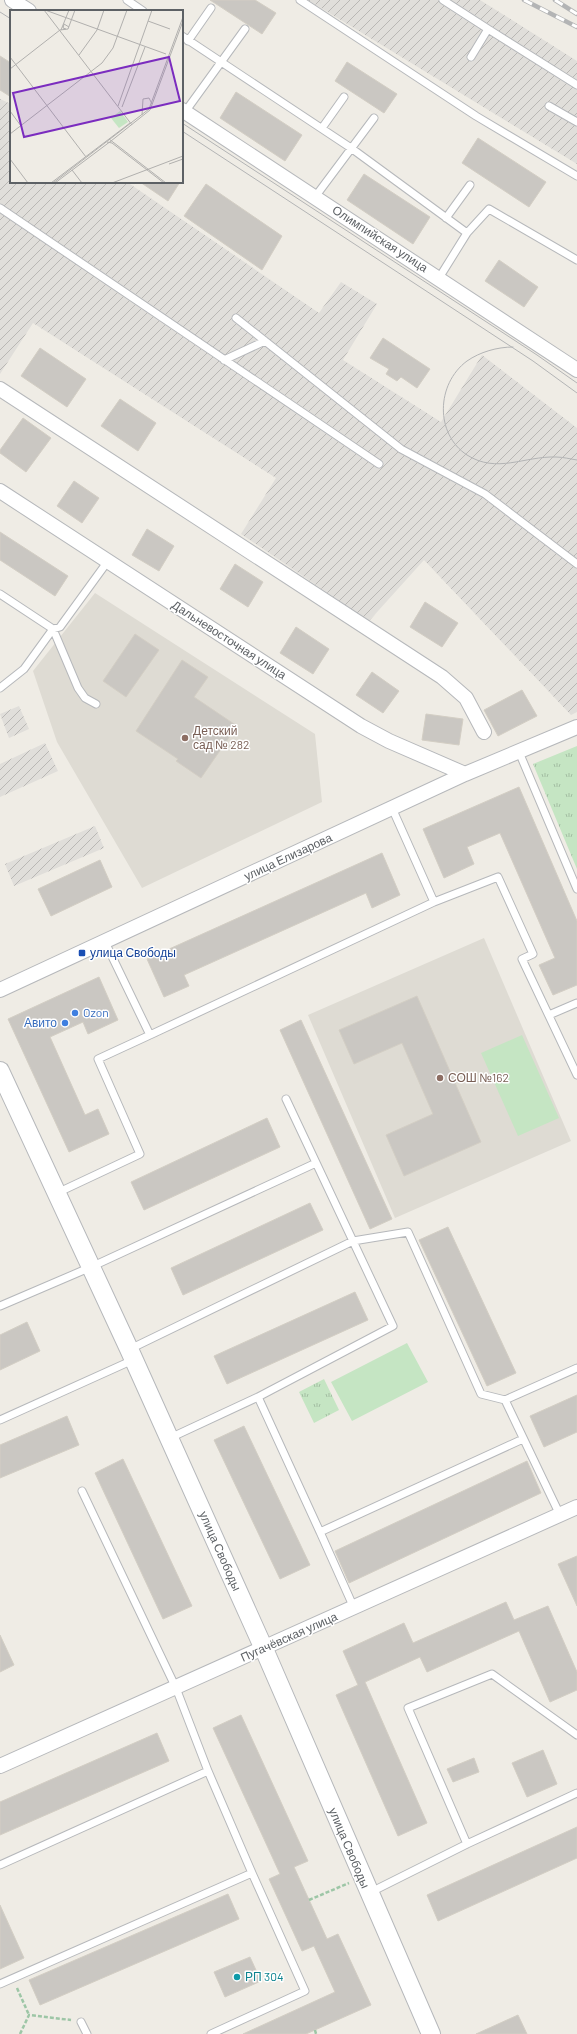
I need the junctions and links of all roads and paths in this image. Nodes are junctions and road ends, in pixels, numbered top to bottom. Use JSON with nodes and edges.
{"nodes":[{"id":1,"x":12,"y":0,"type":"edge"},
{"id":2,"x":127,"y":0,"type":"edge"},
{"id":3,"x":300,"y":0,"type":"edge"},
{"id":4,"x":443,"y":0,"type":"edge"},
{"id":5,"x":211,"y":8,"type":"dead end"},
{"id":6,"x":27,"y":10,"type":"edge"},
{"id":7,"x":142,"y":10,"type":"edge"},
{"id":8,"x":245,"y":29,"type":"dead end"},
{"id":9,"x":488,"y":29,"type":"junction"},
{"id":10,"x":185,"y":38,"type":"edge"},
{"id":11,"x":471,"y":57,"type":"dead end"},
{"id":12,"x":221,"y":62,"type":"junction"},
{"id":13,"x":577,"y":85,"type":"edge"},
{"id":14,"x":344,"y":97,"type":"dead end"},
{"id":15,"x":549,"y":106,"type":"dead end"},
{"id":16,"x":184,"y":111,"type":"edge"},
{"id":17,"x":374,"y":118,"type":"dead end"},
{"id":18,"x":577,"y":122,"type":"edge"},
{"id":19,"x":322,"y":128,"type":"junction"},
{"id":20,"x":351,"y":148,"type":"junction"},
{"id":21,"x":577,"y":176,"type":"edge"},
{"id":22,"x":470,"y":185,"type":"dead end"},
{"id":23,"x":315,"y":196,"type":"junction"},
{"id":24,"x":0,"y":208,"type":"edge"},
{"id":25,"x":446,"y":218,"type":"junction"},
{"id":26,"x":467,"y":232,"type":"junction"},
{"id":27,"x":577,"y":260,"type":"edge"},
{"id":28,"x":439,"y":278,"type":"junction"},
{"id":29,"x":236,"y":318,"type":"dead end"},
{"id":30,"x":265,"y":341,"type":"junction"},
{"id":31,"x":224,"y":360,"type":"junction"},
{"id":32,"x":577,"y":370,"type":"edge"},
{"id":33,"x":0,"y":389,"type":"edge"},
{"id":34,"x":379,"y":464,"type":"dead end"},
{"id":35,"x":0,"y":491,"type":"edge"},
{"id":36,"x":108,"y":561,"type":"junction"},
{"id":37,"x":577,"y":564,"type":"edge"},
{"id":38,"x":0,"y":594,"type":"edge"},
{"id":39,"x":53,"y":629,"type":"junction"},
{"id":40,"x":0,"y":688,"type":"edge"},
{"id":41,"x":96,"y":704,"type":"dead end"},
{"id":42,"x":577,"y":727,"type":"edge"},
{"id":43,"x":484,"y":732,"type":"dead end"},
{"id":44,"x":519,"y":752,"type":"junction"},
{"id":45,"x":465,"y":774,"type":"junction"},
{"id":46,"x":392,"y":808,"type":"junction"},
{"id":47,"x":577,"y":888,"type":"edge"},
{"id":48,"x":434,"y":902,"type":"junction"},
{"id":49,"x":105,"y":942,"type":"junction"},
{"id":50,"x":0,"y":990,"type":"edge"},
{"id":51,"x":577,"y":1003,"type":"edge"},
{"id":52,"x":549,"y":1015,"type":"junction"},
{"id":53,"x":150,"y":1035,"type":"junction"},
{"id":54,"x":0,"y":1071,"type":"edge"},
{"id":55,"x":577,"y":1075,"type":"edge"},
{"id":56,"x":286,"y":1099,"type":"dead end"},
{"id":57,"x":316,"y":1163,"type":"junction"},
{"id":58,"x":57,"y":1193,"type":"junction"},
{"id":59,"x":353,"y":1241,"type":"junction"},
{"id":60,"x":91,"y":1267,"type":"junction"},
{"id":61,"x":0,"y":1306,"type":"edge"},
{"id":62,"x":132,"y":1355,"type":"junction"},
{"id":63,"x":577,"y":1368,"type":"edge"},
{"id":64,"x":258,"y":1397,"type":"junction"},
{"id":65,"x":505,"y":1400,"type":"junction"},
{"id":66,"x":0,"y":1420,"type":"edge"},
{"id":67,"x":169,"y":1438,"type":"junction"},
{"id":68,"x":523,"y":1439,"type":"junction"},
{"id":69,"x":82,"y":1491,"type":"dead end"},
{"id":70,"x":577,"y":1507,"type":"edge"},
{"id":71,"x":560,"y":1515,"type":"junction"},
{"id":72,"x":320,"y":1532,"type":"junction"},
{"id":73,"x":354,"y":1608,"type":"junction"},
{"id":74,"x":264,"y":1649,"type":"junction"},
{"id":75,"x":176,"y":1688,"type":"junction"},
{"id":76,"x":577,"y":1735,"type":"edge"},
{"id":77,"x":0,"y":1766,"type":"edge"},
{"id":78,"x":208,"y":1771,"type":"junction"},
{"id":79,"x":577,"y":1793,"type":"edge"},
{"id":80,"x":467,"y":1844,"type":"junction"},
{"id":81,"x":0,"y":1865,"type":"edge"},
{"id":82,"x":252,"y":1873,"type":"junction"},
{"id":83,"x":362,"y":1877,"type":"junction"},
{"id":84,"x":369,"y":1894,"type":"junction"},
{"id":85,"x":309,"y":1900,"type":"dead end"},
{"id":86,"x":12,"y":1979,"type":"junction"},
{"id":87,"x":0,"y":1984,"type":"edge"},
{"id":88,"x":29,"y":2015,"type":"junction"},
{"id":89,"x":81,"y":2022,"type":"joint"},
{"id":90,"x":315,"y":2030,"type":"dead end"},
{"id":91,"x":428,"y":2033,"type":"edge"},
{"id":92,"x":20,"y":2034,"type":"edge"},
{"id":93,"x":87,"y":2034,"type":"edge"},
{"id":94,"x":211,"y":2034,"type":"edge"},
{"id":95,"x":316,"y":2034,"type":"edge"}],
"edges":[{"from":1,"to":6,"type":"street"},
{"from":2,"to":7,"type":"lane"},
{"from":3,"to":21,"type":"lane"},
{"from":4,"to":9,"type":"lane"},
{"from":5,"to":10,"type":"lane"},
{"from":8,"to":12,"type":"lane"},
{"from":9,"to":11,"type":"lane"},
{"from":9,"to":13,"type":"lane"},
{"from":10,"to":12,"type":"lane"},
{"from":12,"to":16,"type":"lane"},
{"from":12,"to":19,"type":"lane"},
{"from":14,"to":19,"type":"lane"},
{"from":15,"to":18,"type":"lane"},
{"from":16,"to":23,"type":"street","name":"Олимпийская улица"},
{"from":17,"to":20,"type":"lane"},
{"from":19,"to":20,"type":"lane"},
{"from":20,"to":23,"type":"lane"},
{"from":20,"to":25,"type":"lane"},
{"from":22,"to":25,"type":"lane"},
{"from":23,"to":28,"type":"street","name":"Олимпийская улица"},
{"from":24,"to":31,"type":"lane"},
{"from":25,"to":26,"type":"lane"},
{"from":26,"to":27,"type":"lane"},
{"from":26,"to":28,"type":"lane"},
{"from":28,"to":32,"type":"street","name":"Олимпийская улица"},
{"from":29,"to":30,"type":"lane"},
{"from":30,"to":31,"type":"lane"},
{"from":30,"to":37,"type":"lane"},
{"from":31,"to":34,"type":"lane"},
{"from":33,"to":43,"type":"street"},
{"from":35,"to":36,"type":"street","name":"Дальневосточная улица"},
{"from":36,"to":39,"type":"lane"},
{"from":36,"to":45,"type":"street","name":"Дальневосточная улица"},
{"from":38,"to":39,"type":"lane"},
{"from":39,"to":40,"type":"lane"},
{"from":39,"to":41,"type":"lane"},
{"from":42,"to":44,"type":"street","name":"улица Елизарова"},
{"from":44,"to":45,"type":"street","name":"улица Елизарова"},
{"from":44,"to":47,"type":"lane"},
{"from":45,"to":46,"type":"street","name":"улица Елизарова"},
{"from":46,"to":48,"type":"lane"},
{"from":46,"to":49,"type":"street","name":"улица Елизарова"},
{"from":48,"to":52,"type":"lane"},
{"from":48,"to":53,"type":"lane"},
{"from":49,"to":50,"type":"street","name":"улица Елизарова"},
{"from":49,"to":53,"type":"lane"},
{"from":51,"to":52,"type":"lane"},
{"from":52,"to":55,"type":"lane"},
{"from":53,"to":58,"type":"lane"},
{"from":54,"to":58,"type":"street","name":"улица Свободы"},
{"from":56,"to":57,"type":"lane"},
{"from":57,"to":59,"type":"lane"},
{"from":57,"to":60,"type":"lane"},
{"from":58,"to":60,"type":"street","name":"улица Свободы"},
{"from":59,"to":62,"type":"lane"},
{"from":59,"to":64,"type":"lane"},
{"from":59,"to":65,"type":"lane"},
{"from":60,"to":61,"type":"lane"},
{"from":60,"to":62,"type":"street","name":"улица Свободы"},
{"from":62,"to":66,"type":"lane"},
{"from":62,"to":67,"type":"street","name":"улица Свободы"},
{"from":63,"to":65,"type":"lane"},
{"from":64,"to":67,"type":"lane"},
{"from":64,"to":72,"type":"lane"},
{"from":65,"to":68,"type":"lane"},
{"from":67,"to":74,"type":"street","name":"улица Свободы"},
{"from":68,"to":71,"type":"lane"},
{"from":68,"to":72,"type":"lane"},
{"from":69,"to":75,"type":"lane"},
{"from":70,"to":71,"type":"street","name":"Пугачёвская улица"},
{"from":71,"to":73,"type":"street","name":"Пугачёвская улица"},
{"from":72,"to":73,"type":"lane"},
{"from":73,"to":74,"type":"street","name":"Пугачёвская улица"},
{"from":74,"to":75,"type":"street","name":"Пугачёвская улица"},
{"from":74,"to":83,"type":"street","name":"улица Свободы"},
{"from":75,"to":77,"type":"street","name":"Пугачёвская улица"},
{"from":75,"to":78,"type":"lane"},
{"from":76,"to":80,"type":"lane"},
{"from":78,"to":81,"type":"lane"},
{"from":78,"to":82,"type":"lane"},
{"from":79,"to":80,"type":"lane"},
{"from":80,"to":84,"type":"lane"},
{"from":82,"to":86,"type":"lane"},
{"from":82,"to":94,"type":"lane"},
{"from":83,"to":84,"type":"street","name":"улица Свободы"},
{"from":83,"to":85,"type":"path"},
{"from":84,"to":91,"type":"street","name":"улица Свободы"},
{"from":86,"to":87,"type":"lane"},
{"from":86,"to":88,"type":"path"},
{"from":88,"to":89,"type":"path"},
{"from":88,"to":92,"type":"path"},
{"from":89,"to":93,"type":"lane"},
{"from":90,"to":95,"type":"path"}]}
